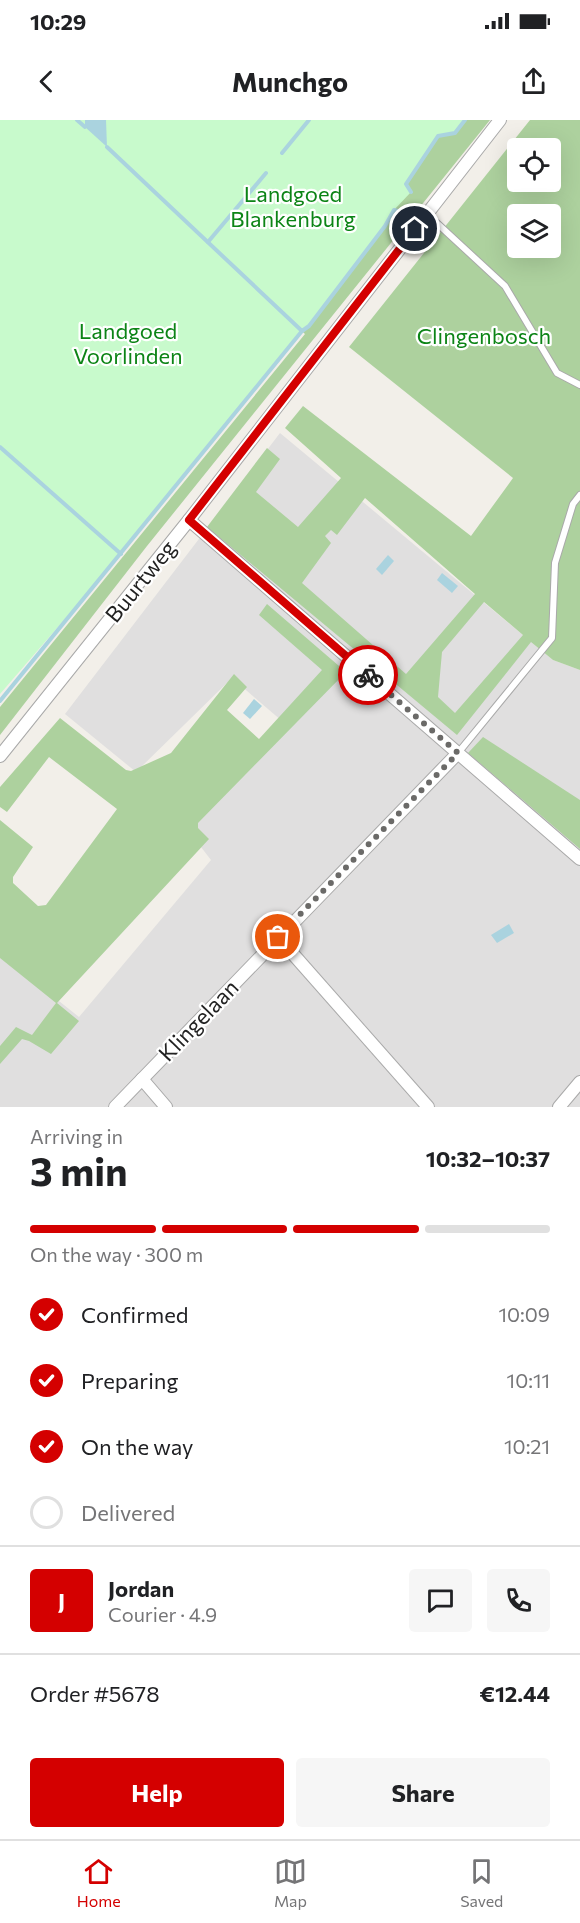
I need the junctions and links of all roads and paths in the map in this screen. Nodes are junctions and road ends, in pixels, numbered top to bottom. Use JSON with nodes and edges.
{"nodes":[{"id":1,"x":500,"y":120,"type":"edge"},
{"id":2,"x":427,"y":214,"type":"junction"},
{"id":3,"x":580,"y":385,"type":"edge"},
{"id":4,"x":580,"y":495,"type":"edge"},
{"id":5,"x":189,"y":520,"type":"junction"},
{"id":6,"x":458,"y":753,"type":"junction"},
{"id":7,"x":0,"y":756,"type":"edge"},
{"id":8,"x":580,"y":860,"type":"edge"},
{"id":9,"x":278,"y":937,"type":"junction"},
{"id":10,"x":142,"y":1079,"type":"junction"},
{"id":11,"x":580,"y":1082,"type":"edge"},
{"id":12,"x":115,"y":1107,"type":"edge"},
{"id":13,"x":166,"y":1107,"type":"edge"},
{"id":14,"x":428,"y":1107,"type":"edge"},
{"id":15,"x":559,"y":1107,"type":"edge"}],
"edges":[{"from":1,"to":2,"type":"street","name":"Buurtweg"},
{"from":2,"to":3,"type":"lane"},
{"from":2,"to":5,"type":"street","name":"Buurtweg"},
{"from":4,"to":6,"type":"lane"},
{"from":5,"to":6,"type":"street"},
{"from":5,"to":7,"type":"street","name":"Buurtweg"},
{"from":6,"to":8,"type":"street"},
{"from":6,"to":9,"type":"street","name":"Klingelaan"},
{"from":9,"to":10,"type":"street","name":"Klingelaan"},
{"from":9,"to":14,"type":"street"},
{"from":10,"to":12,"type":"street","name":"Klingelaan"},
{"from":10,"to":13,"type":"street"},
{"from":11,"to":15,"type":"street"}]}
